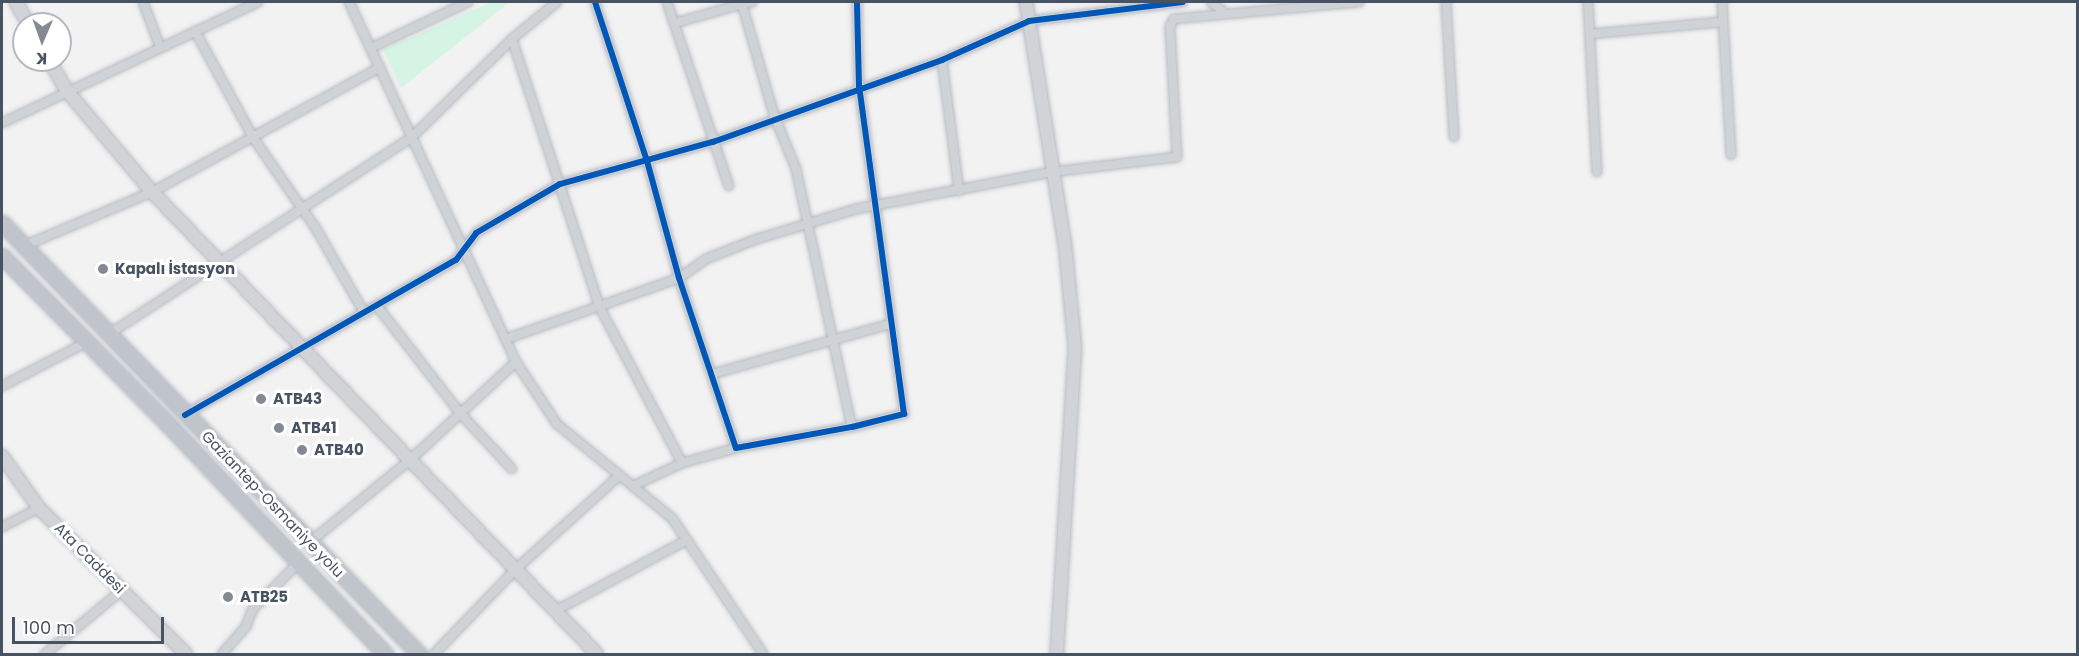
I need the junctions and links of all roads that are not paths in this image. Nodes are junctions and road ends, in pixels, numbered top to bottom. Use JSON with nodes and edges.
{"nodes":[{"id":1,"x":143,"y":2,"type":"edge"},
{"id":2,"x":258,"y":2,"type":"edge"},
{"id":3,"x":349,"y":2,"type":"edge"},
{"id":4,"x":557,"y":2,"type":"edge"},
{"id":5,"x":595,"y":2,"type":"edge"},
{"id":6,"x":667,"y":2,"type":"edge"},
{"id":7,"x":752,"y":2,"type":"edge"},
{"id":8,"x":856,"y":2,"type":"edge"},
{"id":9,"x":1026,"y":2,"type":"edge"},
{"id":10,"x":1183,"y":2,"type":"edge"},
{"id":11,"x":1211,"y":2,"type":"edge"},
{"id":12,"x":1359,"y":2,"type":"edge"},
{"id":13,"x":1446,"y":2,"type":"edge"},
{"id":14,"x":1588,"y":2,"type":"edge"},
{"id":15,"x":1722,"y":2,"type":"edge"},
{"id":16,"x":462,"y":3,"type":"edge"},
{"id":17,"x":742,"y":4,"type":"junction"},
{"id":18,"x":1224,"y":12,"type":"junction"},
{"id":19,"x":1029,"y":21,"type":"junction"},
{"id":20,"x":1722,"y":22,"type":"junction"},
{"id":21,"x":675,"y":23,"type":"junction"},
{"id":22,"x":195,"y":31,"type":"junction"},
{"id":23,"x":1590,"y":34,"type":"junction"},
{"id":24,"x":512,"y":39,"type":"junction"},
{"id":25,"x":160,"y":47,"type":"junction"},
{"id":26,"x":371,"y":48,"type":"junction"},
{"id":27,"x":942,"y":60,"type":"junction"},
{"id":28,"x":380,"y":67,"type":"junction"},
{"id":29,"x":56,"y":72,"type":"edge"},
{"id":30,"x":859,"y":86,"type":"junction"},
{"id":31,"x":68,"y":91,"type":"junction"},
{"id":32,"x":775,"y":118,"type":"junction"},
{"id":33,"x":2,"y":123,"type":"edge"},
{"id":34,"x":412,"y":137,"type":"junction"},
{"id":35,"x":1454,"y":137,"type":"dead end"},
{"id":36,"x":254,"y":139,"type":"junction"},
{"id":37,"x":713,"y":142,"type":"junction"},
{"id":38,"x":1731,"y":155,"type":"dead end"},
{"id":39,"x":647,"y":161,"type":"junction"},
{"id":40,"x":1052,"y":172,"type":"junction"},
{"id":41,"x":1597,"y":172,"type":"dead end"},
{"id":42,"x":560,"y":184,"type":"junction"},
{"id":43,"x":729,"y":186,"type":"dead end"},
{"id":44,"x":959,"y":191,"type":"junction"},
{"id":45,"x":152,"y":192,"type":"junction"},
{"id":46,"x":873,"y":206,"type":"junction"},
{"id":47,"x":302,"y":208,"type":"junction"},
{"id":48,"x":2,"y":223,"type":"edge"},
{"id":49,"x":808,"y":223,"type":"junction"},
{"id":50,"x":24,"y":246,"type":"junction"},
{"id":51,"x":462,"y":247,"type":"junction"},
{"id":52,"x":2,"y":256,"type":"edge"},
{"id":53,"x":222,"y":262,"type":"junction"},
{"id":54,"x":679,"y":278,"type":"junction"},
{"id":55,"x":377,"y":306,"type":"junction"},
{"id":56,"x":600,"y":308,"type":"junction"},
{"id":57,"x":365,"y":314,"type":"junction"},
{"id":58,"x":890,"y":324,"type":"junction"},
{"id":59,"x":109,"y":334,"type":"junction"},
{"id":60,"x":831,"y":338,"type":"junction"},
{"id":61,"x":506,"y":339,"type":"junction"},
{"id":62,"x":87,"y":342,"type":"junction"},
{"id":63,"x":303,"y":348,"type":"junction"},
{"id":64,"x":516,"y":362,"type":"junction"},
{"id":65,"x":712,"y":374,"type":"junction"},
{"id":66,"x":2,"y":386,"type":"edge"},
{"id":67,"x":460,"y":413,"type":"junction"},
{"id":68,"x":185,"y":415,"type":"junction"},
{"id":69,"x":852,"y":428,"type":"junction"},
{"id":70,"x":736,"y":448,"type":"junction"},
{"id":71,"x":2,"y":456,"type":"edge"},
{"id":72,"x":410,"y":460,"type":"junction"},
{"id":73,"x":682,"y":463,"type":"junction"},
{"id":74,"x":512,"y":469,"type":"dead end"},
{"id":75,"x":620,"y":475,"type":"junction"},
{"id":76,"x":633,"y":486,"type":"junction"},
{"id":77,"x":39,"y":508,"type":"junction"},
{"id":78,"x":2,"y":527,"type":"edge"},
{"id":79,"x":687,"y":540,"type":"junction"},
{"id":80,"x":310,"y":542,"type":"junction"},
{"id":81,"x":297,"y":564,"type":"junction"},
{"id":82,"x":516,"y":569,"type":"junction"},
{"id":83,"x":122,"y":590,"type":"junction"},
{"id":84,"x":555,"y":611,"type":"junction"},
{"id":85,"x":45,"y":654,"type":"edge"},
{"id":86,"x":186,"y":654,"type":"edge"},
{"id":87,"x":222,"y":654,"type":"edge"},
{"id":88,"x":385,"y":654,"type":"edge"},
{"id":89,"x":419,"y":654,"type":"edge"},
{"id":90,"x":434,"y":654,"type":"edge"},
{"id":91,"x":597,"y":654,"type":"edge"},
{"id":92,"x":763,"y":654,"type":"edge"},
{"id":93,"x":1057,"y":654,"type":"edge"}],
"edges":[{"from":1,"to":25,"type":"street"},
{"from":2,"to":22,"type":"street"},
{"from":3,"to":26,"type":"street"},
{"from":4,"to":24,"type":"street"},
{"from":5,"to":39,"type":"street"},
{"from":6,"to":21,"type":"street"},
{"from":7,"to":17,"type":"street"},
{"from":8,"to":30,"type":"street"},
{"from":9,"to":19,"type":"street"},
{"from":10,"to":19,"type":"street"},
{"from":11,"to":18,"type":"street"},
{"from":12,"to":18,"type":"street"},
{"from":13,"to":35,"type":"street"},
{"from":14,"to":23,"type":"street"},
{"from":15,"to":20,"type":"street"},
{"from":16,"to":26,"type":"street"},
{"from":17,"to":21,"type":"street"},
{"from":17,"to":32,"type":"street"},
{"from":18,"to":40,"type":"street"},
{"from":19,"to":27,"type":"street"},
{"from":19,"to":40,"type":"street"},
{"from":20,"to":23,"type":"street"},
{"from":20,"to":38,"type":"street"},
{"from":21,"to":37,"type":"street"},
{"from":22,"to":25,"type":"street"},
{"from":22,"to":36,"type":"street"},
{"from":23,"to":41,"type":"street"},
{"from":24,"to":34,"type":"street"},
{"from":24,"to":42,"type":"street"},
{"from":25,"to":31,"type":"street"},
{"from":26,"to":28,"type":"street"},
{"from":27,"to":30,"type":"street"},
{"from":27,"to":44,"type":"street"},
{"from":28,"to":34,"type":"street"},
{"from":28,"to":36,"type":"street"},
{"from":29,"to":31,"type":"street"},
{"from":30,"to":32,"type":"street"},
{"from":30,"to":46,"type":"street"},
{"from":31,"to":33,"type":"street"},
{"from":31,"to":45,"type":"street"},
{"from":32,"to":37,"type":"street"},
{"from":32,"to":49,"type":"street"},
{"from":34,"to":47,"type":"street"},
{"from":34,"to":51,"type":"street"},
{"from":36,"to":45,"type":"street"},
{"from":36,"to":47,"type":"street"},
{"from":37,"to":39,"type":"street"},
{"from":37,"to":43,"type":"street"},
{"from":39,"to":42,"type":"street"},
{"from":39,"to":54,"type":"street"},
{"from":40,"to":44,"type":"street"},
{"from":40,"to":93,"type":"street"},
{"from":42,"to":51,"type":"street"},
{"from":42,"to":56,"type":"street"},
{"from":44,"to":46,"type":"street"},
{"from":45,"to":50,"type":"street"},
{"from":45,"to":53,"type":"street"},
{"from":46,"to":49,"type":"street"},
{"from":46,"to":58,"type":"street"},
{"from":47,"to":53,"type":"street"},
{"from":47,"to":57,"type":"street"},
{"from":48,"to":50,"type":"highway","name":"Gaziantep-Osmaniye yolu"},
{"from":49,"to":54,"type":"street"},
{"from":49,"to":60,"type":"street"},
{"from":50,"to":59,"type":"highway","name":"Gaziantep-Osmaniye yolu"},
{"from":51,"to":55,"type":"street"},
{"from":51,"to":61,"type":"street"},
{"from":52,"to":62,"type":"highway","name":"Gaziantep-Osmaniye yolu"},
{"from":53,"to":59,"type":"street"},
{"from":53,"to":63,"type":"street"},
{"from":54,"to":56,"type":"street"},
{"from":54,"to":65,"type":"street"},
{"from":55,"to":57,"type":"street"},
{"from":55,"to":67,"type":"street"},
{"from":56,"to":61,"type":"street"},
{"from":56,"to":73,"type":"street"},
{"from":57,"to":63,"type":"street"},
{"from":58,"to":60,"type":"street"},
{"from":58,"to":69,"type":"street"},
{"from":59,"to":68,"type":"highway","name":"Gaziantep-Osmaniye yolu"},
{"from":60,"to":65,"type":"street"},
{"from":60,"to":69,"type":"street"},
{"from":61,"to":64,"type":"street"},
{"from":62,"to":66,"type":"street"},
{"from":62,"to":81,"type":"highway","name":"Gaziantep-Osmaniye yolu"},
{"from":63,"to":68,"type":"street"},
{"from":63,"to":72,"type":"street"},
{"from":64,"to":67,"type":"street"},
{"from":64,"to":75,"type":"street"},
{"from":65,"to":70,"type":"street"},
{"from":67,"to":72,"type":"street"},
{"from":67,"to":74,"type":"street"},
{"from":68,"to":80,"type":"highway","name":"Gaziantep-Osmaniye yolu"},
{"from":69,"to":70,"type":"street"},
{"from":70,"to":73,"type":"street"},
{"from":71,"to":77,"type":"street","name":"Ata Caddesi"},
{"from":72,"to":80,"type":"street"},
{"from":72,"to":82,"type":"street"},
{"from":73,"to":76,"type":"street"},
{"from":75,"to":76,"type":"street"},
{"from":75,"to":82,"type":"street"},
{"from":76,"to":79,"type":"street"},
{"from":77,"to":78,"type":"street"},
{"from":77,"to":83,"type":"street","name":"Ata Caddesi"},
{"from":79,"to":84,"type":"street"},
{"from":79,"to":92,"type":"street"},
{"from":80,"to":89,"type":"highway","name":"Gaziantep-Osmaniye yolu"},
{"from":81,"to":87,"type":"street"},
{"from":81,"to":88,"type":"highway","name":"Gaziantep-Osmaniye yolu"},
{"from":82,"to":84,"type":"street"},
{"from":82,"to":90,"type":"street"},
{"from":83,"to":85,"type":"street"},
{"from":83,"to":86,"type":"street","name":"Ata Caddesi"},
{"from":84,"to":91,"type":"street"}]}
